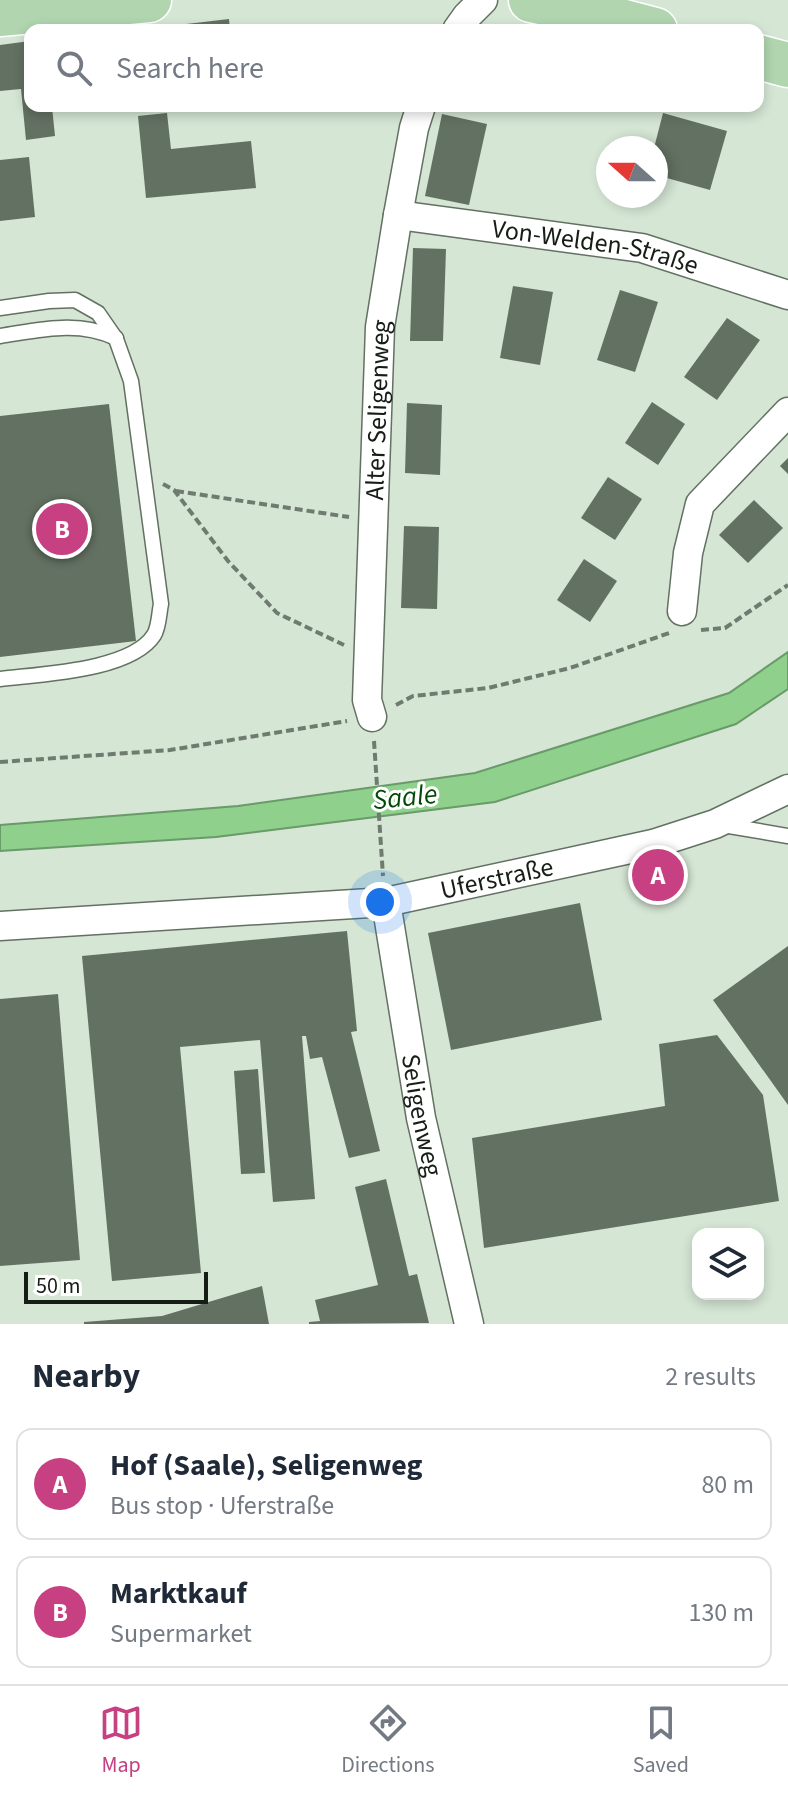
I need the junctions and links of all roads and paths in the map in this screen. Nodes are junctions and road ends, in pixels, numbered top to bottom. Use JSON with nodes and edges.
{"nodes":[{"id":1,"x":149,"y":0,"type":"edge"},
{"id":2,"x":483,"y":0,"type":"edge"},
{"id":3,"x":531,"y":0,"type":"edge"},
{"id":4,"x":16,"y":9,"type":"edge"},
{"id":5,"x":461,"y":24,"type":"edge"},
{"id":6,"x":632,"y":24,"type":"edge"},
{"id":7,"x":764,"y":59,"type":"edge"},
{"id":8,"x":788,"y":65,"type":"edge"},
{"id":9,"x":419,"y":112,"type":"edge"},
{"id":10,"x":398,"y":215,"type":"junction"},
{"id":11,"x":788,"y":295,"type":"edge"},
{"id":12,"x":0,"y":308,"type":"edge"},
{"id":13,"x":0,"y":336,"type":"edge"},
{"id":14,"x":116,"y":339,"type":"junction"},
{"id":15,"x":788,"y":412,"type":"edge"},
{"id":16,"x":144,"y":473,"type":"junction"},
{"id":17,"x":174,"y":490,"type":"junction"},
{"id":18,"x":373,"y":521,"type":"junction"},
{"id":19,"x":788,"y":585,"type":"edge"},
{"id":20,"x":683,"y":624,"type":"junction"},
{"id":21,"x":368,"y":657,"type":"junction"},
{"id":22,"x":0,"y":679,"type":"edge"},
{"id":23,"x":373,"y":725,"type":"junction"},
{"id":24,"x":0,"y":762,"type":"edge"},
{"id":25,"x":788,"y":789,"type":"edge"},
{"id":26,"x":715,"y":824,"type":"junction"},
{"id":27,"x":788,"y":836,"type":"edge"},
{"id":28,"x":384,"y":889,"type":"junction"},
{"id":29,"x":0,"y":926,"type":"edge"},
{"id":30,"x":469,"y":1324,"type":"edge"}],
"edges":[{"from":1,"to":4,"type":"main road"},
{"from":2,"to":5,"type":"street"},
{"from":3,"to":6,"type":"main road"},
{"from":7,"to":8,"type":"main road"},
{"from":9,"to":10,"type":"street","name":"Alter Seligenweg"},
{"from":10,"to":11,"type":"street","name":"Von-Welden-Straße"},
{"from":10,"to":18,"type":"street","name":"Alter Seligenweg"},
{"from":12,"to":14,"type":"lane"},
{"from":13,"to":14,"type":"lane"},
{"from":14,"to":16,"type":"lane"},
{"from":15,"to":20,"type":"street"},
{"from":16,"to":17,"type":"path"},
{"from":16,"to":22,"type":"lane"},
{"from":17,"to":18,"type":"path"},
{"from":17,"to":21,"type":"path"},
{"from":18,"to":21,"type":"street","name":"Alter Seligenweg"},
{"from":19,"to":20,"type":"path"},
{"from":20,"to":23,"type":"path"},
{"from":21,"to":23,"type":"street","name":"Alter Seligenweg"},
{"from":23,"to":24,"type":"path"},
{"from":23,"to":28,"type":"path"},
{"from":25,"to":26,"type":"street","name":"Uferstraße"},
{"from":26,"to":27,"type":"lane"},
{"from":26,"to":28,"type":"street","name":"Uferstraße"},
{"from":28,"to":29,"type":"street","name":"Uferstraße"},
{"from":28,"to":30,"type":"street","name":"Seligenweg"}]}
